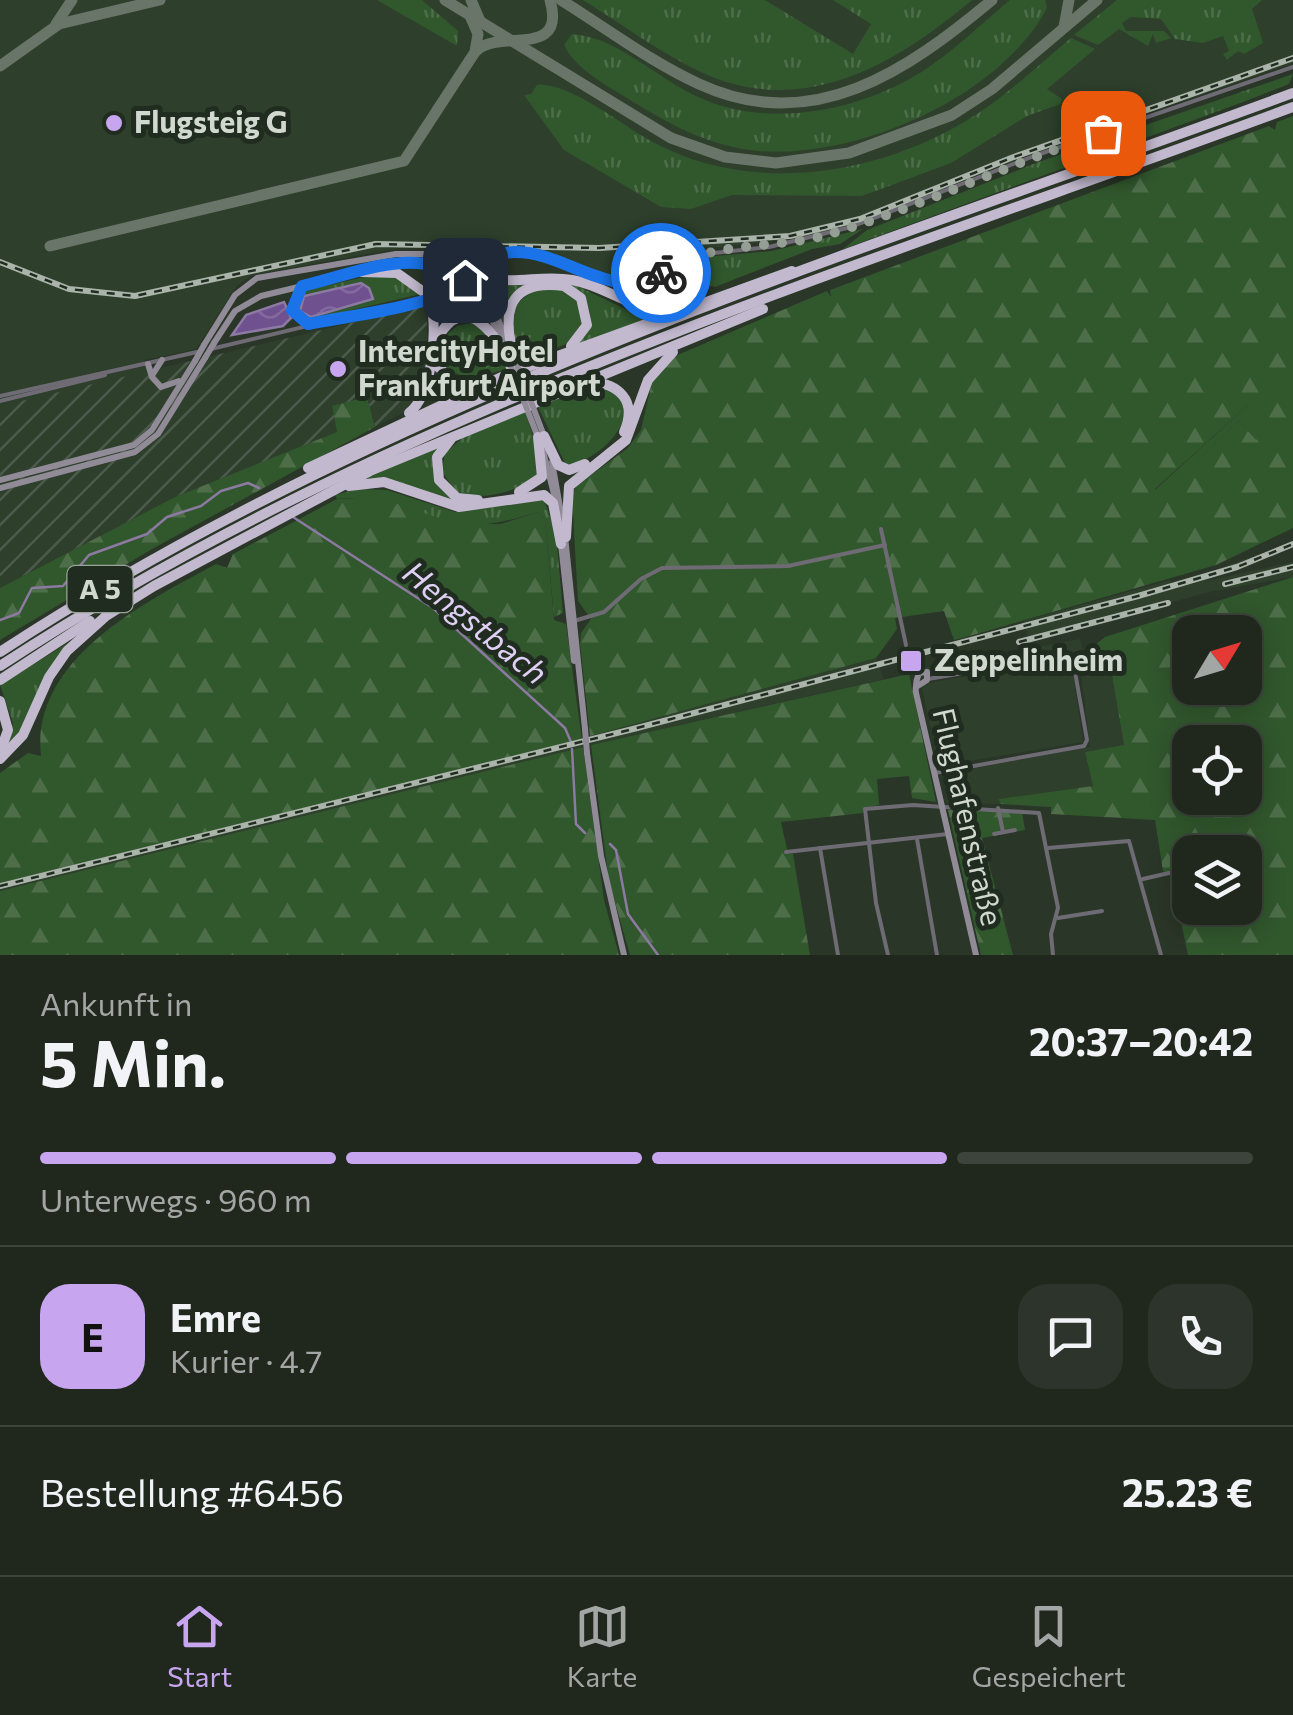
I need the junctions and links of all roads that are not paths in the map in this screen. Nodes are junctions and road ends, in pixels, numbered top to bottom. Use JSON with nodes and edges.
{"nodes":[{"id":1,"x":1293,"y":66,"type":"edge"},
{"id":2,"x":1293,"y":93,"type":"edge"},
{"id":3,"x":1293,"y":107,"type":"edge"},
{"id":4,"x":844,"y":258,"type":"junction"},
{"id":5,"x":451,"y":263,"type":"joint"},
{"id":6,"x":462,"y":271,"type":"junction"},
{"id":7,"x":362,"y":272,"type":"junction"},
{"id":8,"x":474,"y":280,"type":"junction"},
{"id":9,"x":822,"y":280,"type":"junction"},
{"id":10,"x":302,"y":286,"type":"junction"},
{"id":11,"x":694,"y":303,"type":"junction"},
{"id":12,"x":308,"y":324,"type":"junction"},
{"id":13,"x":712,"y":331,"type":"junction"},
{"id":14,"x":553,"y":356,"type":"junction"},
{"id":15,"x":162,"y":360,"type":"junction"},
{"id":16,"x":148,"y":364,"type":"junction"},
{"id":17,"x":512,"y":369,"type":"junction"},
{"id":18,"x":187,"y":374,"type":"junction"},
{"id":19,"x":154,"y":380,"type":"junction"},
{"id":20,"x":578,"y":383,"type":"junction"},
{"id":21,"x":0,"y":399,"type":"edge"},
{"id":22,"x":392,"y":425,"type":"junction"},
{"id":23,"x":470,"y":427,"type":"junction"},
{"id":24,"x":541,"y":437,"type":"junction"},
{"id":25,"x":0,"y":484,"type":"edge"},
{"id":26,"x":324,"y":494,"type":"junction"},
{"id":27,"x":262,"y":499,"type":"junction"},
{"id":28,"x":881,"y":529,"type":"dead end"},
{"id":29,"x":564,"y":543,"type":"junction"},
{"id":30,"x":884,"y":544,"type":"junction"},
{"id":31,"x":150,"y":574,"type":"junction"},
{"id":32,"x":106,"y":616,"type":"junction"},
{"id":33,"x":588,"y":618,"type":"junction"},
{"id":34,"x":572,"y":619,"type":"junction"},
{"id":35,"x":75,"y":632,"type":"junction"},
{"id":36,"x":576,"y":638,"type":"junction"},
{"id":37,"x":906,"y":644,"type":"dead end"},
{"id":38,"x":0,"y":652,"type":"edge"},
{"id":39,"x":0,"y":666,"type":"edge"},
{"id":40,"x":928,"y":679,"type":"joint"},
{"id":41,"x":0,"y":680,"type":"edge"},
{"id":42,"x":580,"y":687,"type":"junction"},
{"id":43,"x":0,"y":701,"type":"edge"},
{"id":44,"x":0,"y":709,"type":"edge"},
{"id":45,"x":0,"y":738,"type":"edge"},
{"id":46,"x":0,"y":756,"type":"edge"},
{"id":47,"x":934,"y":773,"type":"junction"},
{"id":48,"x":942,"y":806,"type":"junction"},
{"id":49,"x":998,"y":808,"type":"junction"},
{"id":50,"x":1015,"y":830,"type":"dead end"},
{"id":51,"x":1003,"y":832,"type":"junction"},
{"id":52,"x":948,"y":834,"type":"junction"},
{"id":53,"x":994,"y":834,"type":"dead end"},
{"id":54,"x":917,"y":839,"type":"junction"},
{"id":55,"x":869,"y":843,"type":"junction"},
{"id":56,"x":820,"y":848,"type":"junction"},
{"id":57,"x":1046,"y":848,"type":"junction"},
{"id":58,"x":786,"y":852,"type":"dead end"},
{"id":59,"x":1168,"y":873,"type":"dead end"},
{"id":60,"x":1143,"y":879,"type":"junction"},
{"id":61,"x":1102,"y":911,"type":"dead end"},
{"id":62,"x":1057,"y":918,"type":"junction"},
{"id":63,"x":624,"y":955,"type":"edge"},
{"id":64,"x":838,"y":955,"type":"edge"},
{"id":65,"x":888,"y":955,"type":"edge"},
{"id":66,"x":937,"y":955,"type":"edge"},
{"id":67,"x":976,"y":955,"type":"edge"},
{"id":68,"x":1053,"y":955,"type":"edge"},
{"id":69,"x":1161,"y":955,"type":"edge"}],
"edges":[{"from":1,"to":12,"type":"street"},
{"from":2,"to":4,"type":"highway","number":"A 5"},
{"from":3,"to":9,"type":"highway","number":"A 5"},
{"from":4,"to":11,"type":"highway"},
{"from":4,"to":27,"type":"highway","number":"A 5"},
{"from":5,"to":6,"type":"highway"},
{"from":5,"to":18,"type":"street","bridge":true},
{"from":6,"to":7,"type":"street"},
{"from":6,"to":8,"type":"highway","bridge":true},
{"from":7,"to":10,"type":"street"},
{"from":7,"to":22,"type":"highway","bridge":true},
{"from":8,"to":11,"type":"highway"},
{"from":8,"to":17,"type":"street"},
{"from":9,"to":13,"type":"highway"},
{"from":9,"to":31,"type":"highway","number":"A 5"},
{"from":10,"to":12,"type":"street"},
{"from":10,"to":25,"type":"street","bridge":true},
{"from":11,"to":14,"type":"highway"},
{"from":12,"to":15,"type":"street"},
{"from":13,"to":20,"type":"highway"},
{"from":13,"to":29,"type":"highway"},
{"from":14,"to":17,"type":"highway"},
{"from":14,"to":17,"type":"highway"},
{"from":15,"to":16,"type":"street"},
{"from":15,"to":19,"type":"street"},
{"from":16,"to":19,"type":"street"},
{"from":16,"to":21,"type":"street"},
{"from":17,"to":17,"type":"highway"},
{"from":17,"to":22,"type":"highway"},
{"from":17,"to":24,"type":"street","bridge":true},
{"from":18,"to":19,"type":"street"},
{"from":18,"to":25,"type":"street"},
{"from":20,"to":23,"type":"highway"},
{"from":20,"to":24,"type":"highway"},
{"from":22,"to":27,"type":"highway"},
{"from":23,"to":24,"type":"highway"},
{"from":23,"to":26,"type":"highway"},
{"from":24,"to":29,"type":"street"},
{"from":26,"to":29,"type":"highway"},
{"from":26,"to":32,"type":"highway"},
{"from":27,"to":38,"type":"highway","number":"A 5"},
{"from":28,"to":30,"type":"street"},
{"from":29,"to":34,"type":"street"},
{"from":30,"to":33,"type":"street"},
{"from":30,"to":37,"type":"street"},
{"from":31,"to":35,"type":"highway"},
{"from":31,"to":39,"type":"highway","number":"A 5"},
{"from":32,"to":35,"type":"highway"},
{"from":32,"to":46,"type":"highway"},
{"from":33,"to":34,"type":"street"},
{"from":33,"to":36,"type":"street"},
{"from":34,"to":36,"type":"street"},
{"from":34,"to":42,"type":"street"},
{"from":35,"to":41,"type":"highway"},
{"from":36,"to":42,"type":"street"},
{"from":40,"to":47,"type":"street","name":"Flughafenstraße"},
{"from":40,"to":47,"type":"street"},
{"from":42,"to":63,"type":"street","bridge":true},
{"from":43,"to":46,"type":"highway"},
{"from":44,"to":45,"type":"highway"},
{"from":47,"to":48,"type":"street","name":"Flughafenstraße"},
{"from":48,"to":49,"type":"street"},
{"from":48,"to":52,"type":"street","name":"Flughafenstraße"},
{"from":48,"to":55,"type":"street"},
{"from":49,"to":51,"type":"street"},
{"from":49,"to":57,"type":"street"},
{"from":50,"to":51,"type":"street"},
{"from":51,"to":53,"type":"street"},
{"from":52,"to":54,"type":"street"},
{"from":52,"to":67,"type":"street","name":"Flughafenstraße"},
{"from":54,"to":55,"type":"street"},
{"from":54,"to":66,"type":"street"},
{"from":55,"to":56,"type":"street"},
{"from":55,"to":65,"type":"street"},
{"from":56,"to":58,"type":"street"},
{"from":56,"to":64,"type":"street"},
{"from":57,"to":60,"type":"street"},
{"from":57,"to":62,"type":"street"},
{"from":59,"to":60,"type":"street"},
{"from":60,"to":69,"type":"street"},
{"from":61,"to":62,"type":"street"},
{"from":62,"to":68,"type":"street"}]}
